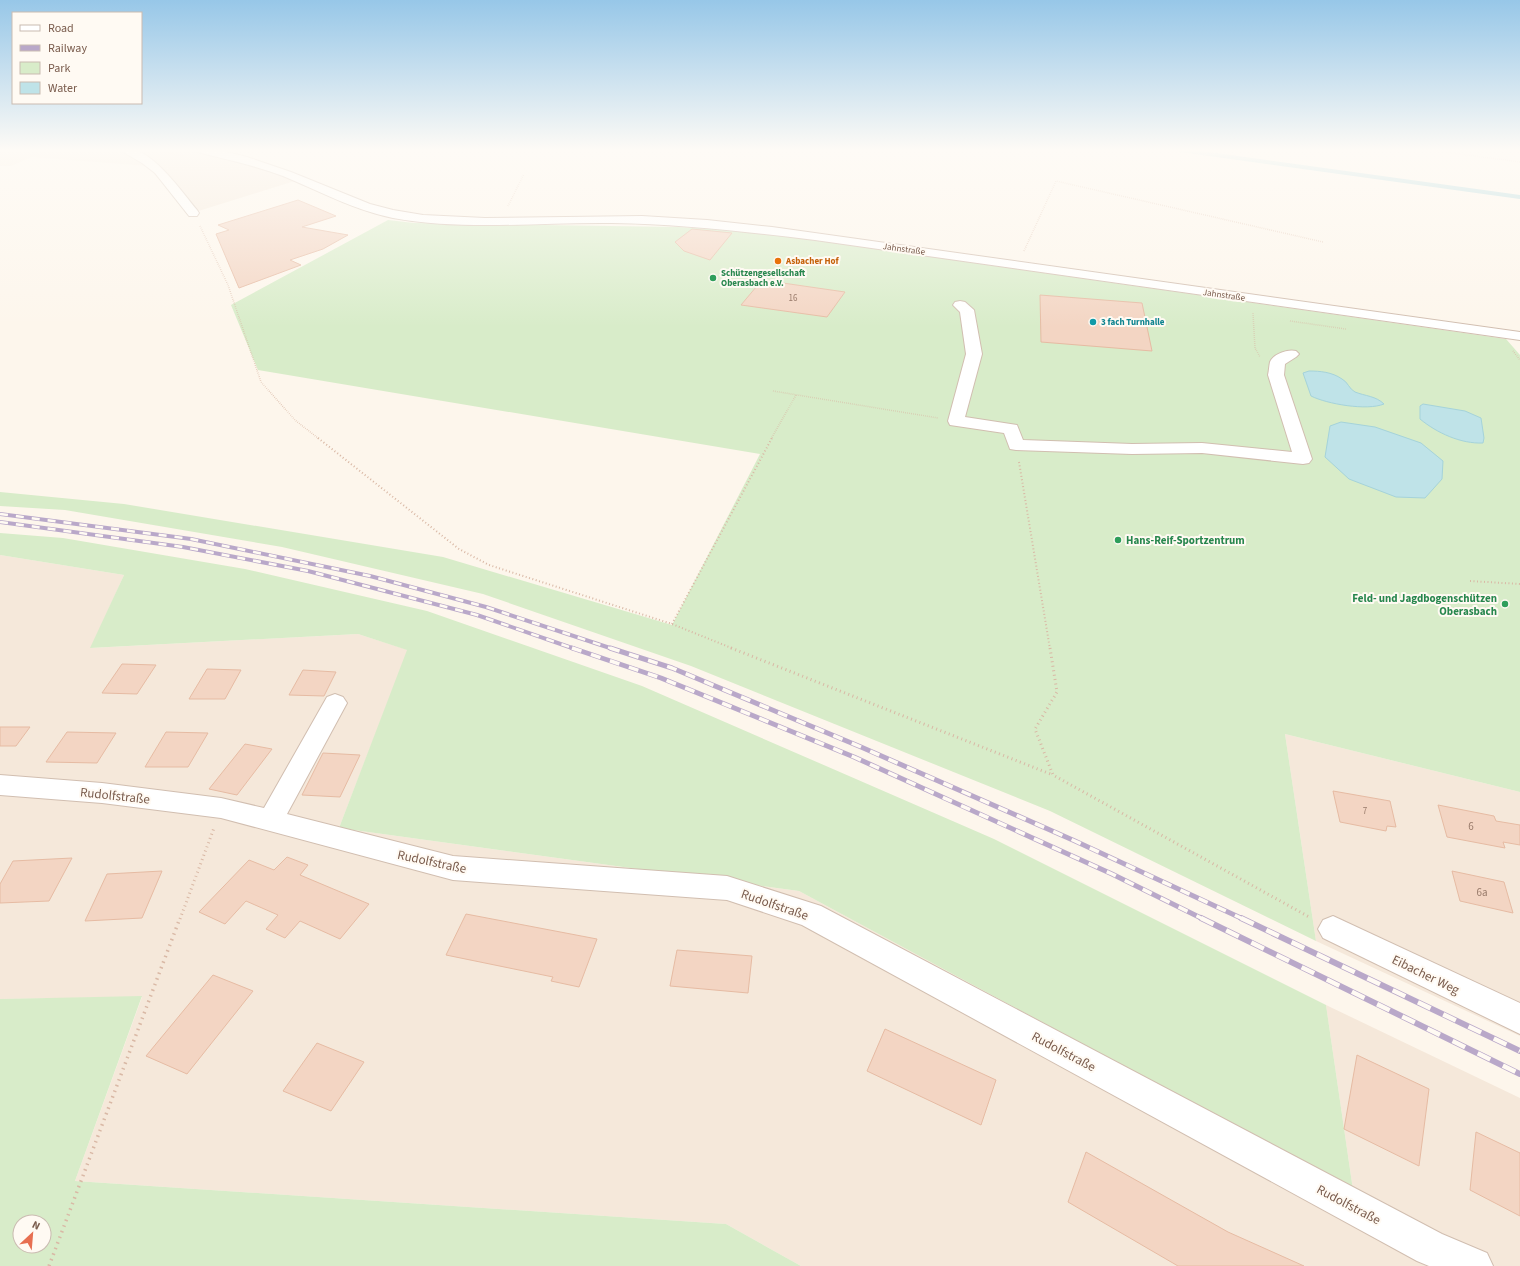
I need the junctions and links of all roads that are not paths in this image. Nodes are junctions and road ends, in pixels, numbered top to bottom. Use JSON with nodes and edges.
{"nodes":[{"id":1,"x":189,"y":208,"type":"edge"},
{"id":2,"x":374,"y":208,"type":"edge"},
{"id":3,"x":193,"y":213,"type":"road end"},
{"id":4,"x":960,"y":305,"type":"dead end"},
{"id":5,"x":1520,"y":336,"type":"edge"},
{"id":6,"x":1285,"y":358,"type":"road end"},
{"id":7,"x":335,"y":703,"type":"dead end"},
{"id":8,"x":0,"y":785,"type":"edge"},
{"id":9,"x":270,"y":821,"type":"junction"},
{"id":10,"x":1333,"y":929,"type":"road end"},
{"id":11,"x":1520,"y":1019,"type":"edge"},
{"id":12,"x":1474,"y":1266,"type":"edge"}],
"edges":[{"from":1,"to":3,"type":"street"},
{"from":2,"to":5,"type":"street","name":"Jahnstraße"},
{"from":4,"to":6,"type":"street"},
{"from":7,"to":9,"type":"street"},
{"from":8,"to":9,"type":"street","name":"Rudolfstraße"},
{"from":9,"to":12,"type":"street","name":"Rudolfstraße"},
{"from":10,"to":11,"type":"street","name":"Eibacher Weg"}]}
